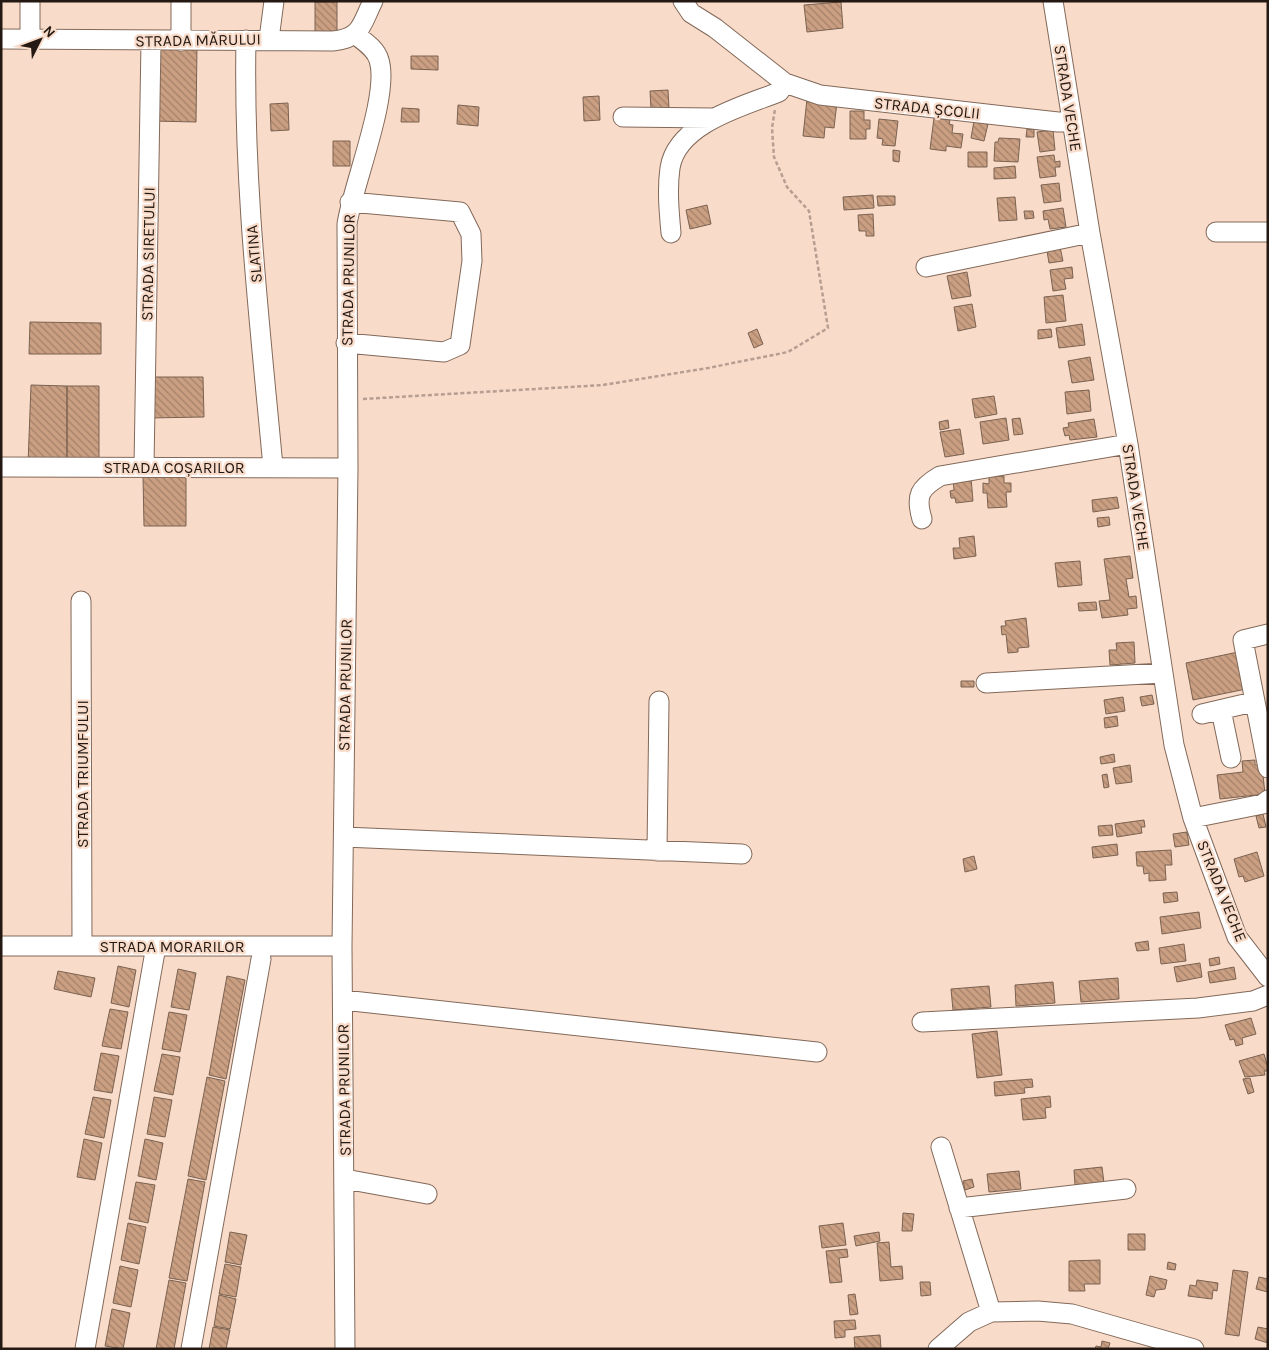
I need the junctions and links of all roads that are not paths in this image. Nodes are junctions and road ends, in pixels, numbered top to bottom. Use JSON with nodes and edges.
{"nodes":[{"id":1,"x":30,"y":1,"type":"edge"},
{"id":2,"x":181,"y":1,"type":"edge"},
{"id":3,"x":274,"y":1,"type":"edge"},
{"id":4,"x":373,"y":1,"type":"edge"},
{"id":5,"x":683,"y":1,"type":"edge"},
{"id":6,"x":1053,"y":1,"type":"edge"},
{"id":7,"x":356,"y":35,"type":"junction"},
{"id":8,"x":1,"y":39,"type":"edge"},
{"id":9,"x":30,"y":39,"type":"junction"},
{"id":10,"x":246,"y":40,"type":"junction"},
{"id":11,"x":269,"y":40,"type":"junction"},
{"id":12,"x":151,"y":41,"type":"junction"},
{"id":13,"x":181,"y":41,"type":"junction"},
{"id":14,"x":782,"y":88,"type":"junction"},
{"id":15,"x":623,"y":117,"type":"dead end"},
{"id":16,"x":712,"y":118,"type":"junction"},
{"id":17,"x":1072,"y":121,"type":"junction"},
{"id":18,"x":350,"y":202,"type":"junction"},
{"id":19,"x":1216,"y":232,"type":"dead end"},
{"id":20,"x":1268,"y":232,"type":"edge"},
{"id":21,"x":671,"y":233,"type":"dead end"},
{"id":22,"x":1090,"y":233,"type":"junction"},
{"id":23,"x":926,"y":267,"type":"dead end"},
{"id":24,"x":346,"y":343,"type":"junction"},
{"id":25,"x":1128,"y":444,"type":"junction"},
{"id":26,"x":1,"y":467,"type":"edge"},
{"id":27,"x":144,"y":467,"type":"junction"},
{"id":28,"x":273,"y":467,"type":"junction"},
{"id":29,"x":348,"y":468,"type":"junction"},
{"id":30,"x":922,"y":519,"type":"dead end"},
{"id":31,"x":81,"y":601,"type":"dead end"},
{"id":32,"x":1268,"y":634,"type":"edge"},
{"id":33,"x":1163,"y":673,"type":"junction"},
{"id":34,"x":986,"y":682,"type":"dead end"},
{"id":35,"x":659,"y":701,"type":"dead end"},
{"id":36,"x":1253,"y":702,"type":"junction"},
{"id":37,"x":1221,"y":710,"type":"junction"},
{"id":38,"x":1202,"y":714,"type":"dead end"},
{"id":39,"x":1231,"y":758,"type":"dead end"},
{"id":40,"x":1268,"y":768,"type":"edge"},
{"id":41,"x":1268,"y":800,"type":"edge"},
{"id":42,"x":1193,"y":818,"type":"junction"},
{"id":43,"x":344,"y":837,"type":"junction"},
{"id":44,"x":657,"y":851,"type":"junction"},
{"id":45,"x":742,"y":854,"type":"dead end"},
{"id":46,"x":1,"y":946,"type":"edge"},
{"id":47,"x":82,"y":946,"type":"junction"},
{"id":48,"x":156,"y":946,"type":"junction"},
{"id":49,"x":342,"y":946,"type":"junction"},
{"id":50,"x":261,"y":959,"type":"dead end"},
{"id":51,"x":1268,"y":976,"type":"edge"},
{"id":52,"x":1268,"y":995,"type":"edge"},
{"id":53,"x":343,"y":1000,"type":"junction"},
{"id":54,"x":922,"y":1022,"type":"dead end"},
{"id":55,"x":816,"y":1052,"type":"dead end"},
{"id":56,"x":941,"y":1147,"type":"dead end"},
{"id":57,"x":345,"y":1179,"type":"junction"},
{"id":58,"x":1126,"y":1189,"type":"dead end"},
{"id":59,"x":427,"y":1194,"type":"dead end"},
{"id":60,"x":959,"y":1208,"type":"junction"},
{"id":61,"x":991,"y":1312,"type":"junction"},
{"id":62,"x":85,"y":1349,"type":"edge"},
{"id":63,"x":191,"y":1349,"type":"edge"},
{"id":64,"x":346,"y":1349,"type":"edge"},
{"id":65,"x":938,"y":1349,"type":"edge"},
{"id":66,"x":1194,"y":1349,"type":"edge"}],
"edges":[{"from":1,"to":9,"type":"street"},
{"from":2,"to":13,"type":"street"},
{"from":3,"to":11,"type":"street"},
{"from":4,"to":7,"type":"street"},
{"from":5,"to":14,"type":"street"},
{"from":6,"to":17,"type":"street","name":"STRADA VECHE"},
{"from":7,"to":11,"type":"street","name":"STRADA MĂRULUI"},
{"from":7,"to":18,"type":"street","name":"STRADA PRUNILOR"},
{"from":8,"to":9,"type":"street","name":"STRADA MĂRULUI"},
{"from":9,"to":12,"type":"street","name":"STRADA MĂRULUI"},
{"from":10,"to":11,"type":"street","name":"STRADA MĂRULUI"},
{"from":10,"to":13,"type":"street","name":"STRADA MĂRULUI"},
{"from":10,"to":28,"type":"street","name":"SLATINA"},
{"from":12,"to":13,"type":"street","name":"STRADA MĂRULUI"},
{"from":12,"to":27,"type":"street","name":"STRADA SIRETULUI"},
{"from":14,"to":16,"type":"street"},
{"from":14,"to":17,"type":"street","name":"STRADA ȘCOLII"},
{"from":15,"to":16,"type":"street"},
{"from":16,"to":21,"type":"street"},
{"from":17,"to":22,"type":"street","name":"STRADA VECHE"},
{"from":18,"to":24,"type":"street","name":"STRADA PRUNILOR"},
{"from":18,"to":24,"type":"street"},
{"from":19,"to":20,"type":"street"},
{"from":22,"to":23,"type":"street"},
{"from":22,"to":25,"type":"street","name":"STRADA VECHE"},
{"from":24,"to":29,"type":"street","name":"STRADA PRUNILOR"},
{"from":25,"to":30,"type":"street"},
{"from":25,"to":33,"type":"street","name":"STRADA VECHE"},
{"from":26,"to":27,"type":"street","name":"STRADA COȘARILOR"},
{"from":27,"to":28,"type":"street","name":"STRADA COȘARILOR"},
{"from":28,"to":29,"type":"street","name":"STRADA COȘARILOR"},
{"from":29,"to":43,"type":"street","name":"STRADA PRUNILOR"},
{"from":31,"to":47,"type":"street","name":"STRADA TRIUMFULUI"},
{"from":32,"to":36,"type":"street"},
{"from":33,"to":34,"type":"street"},
{"from":33,"to":42,"type":"street","name":"STRADA VECHE"},
{"from":35,"to":44,"type":"street"},
{"from":36,"to":37,"type":"street"},
{"from":36,"to":40,"type":"street"},
{"from":37,"to":38,"type":"street"},
{"from":37,"to":39,"type":"street"},
{"from":41,"to":42,"type":"street"},
{"from":42,"to":51,"type":"street","name":"STRADA VECHE"},
{"from":43,"to":44,"type":"street"},
{"from":43,"to":49,"type":"street","name":"STRADA PRUNILOR"},
{"from":44,"to":45,"type":"street"},
{"from":46,"to":47,"type":"street","name":"STRADA MORARILOR"},
{"from":47,"to":48,"type":"street","name":"STRADA MORARILOR"},
{"from":48,"to":49,"type":"street","name":"STRADA MORARILOR"},
{"from":48,"to":62,"type":"street"},
{"from":49,"to":53,"type":"street","name":"STRADA PRUNILOR"},
{"from":50,"to":63,"type":"street"},
{"from":52,"to":54,"type":"street"},
{"from":53,"to":55,"type":"street"},
{"from":53,"to":57,"type":"street","name":"STRADA PRUNILOR"},
{"from":56,"to":60,"type":"street"},
{"from":57,"to":59,"type":"street"},
{"from":57,"to":64,"type":"street","name":"STRADA PRUNILOR"},
{"from":58,"to":60,"type":"street"},
{"from":60,"to":61,"type":"street"},
{"from":61,"to":65,"type":"street"},
{"from":61,"to":66,"type":"street"}]}
